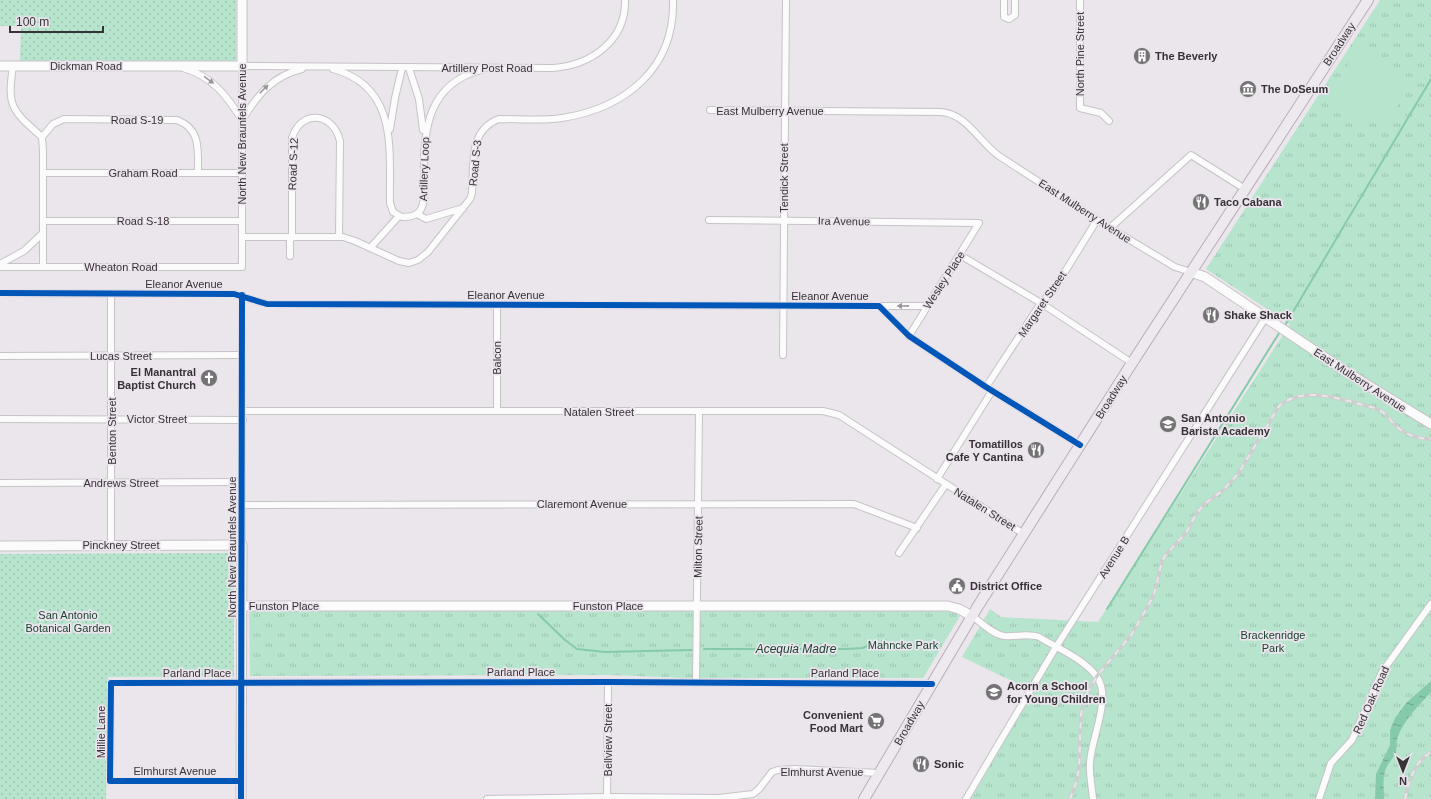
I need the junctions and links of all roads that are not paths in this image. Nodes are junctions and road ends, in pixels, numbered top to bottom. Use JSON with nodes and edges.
{"nodes":[{"id":1,"x":242,"y":0,"type":"edge"},
{"id":2,"x":625,"y":0,"type":"edge"},
{"id":3,"x":674,"y":0,"type":"edge"},
{"id":4,"x":786,"y":0,"type":"edge"},
{"id":5,"x":1004,"y":0,"type":"edge"},
{"id":6,"x":1014,"y":0,"type":"edge"},
{"id":7,"x":1080,"y":0,"type":"edge"},
{"id":8,"x":1368,"y":0,"type":"edge"},
{"id":9,"x":0,"y":66,"type":"edge"},
{"id":10,"x":13,"y":66,"type":"junction"},
{"id":11,"x":173,"y":66,"type":"junction"},
{"id":12,"x":242,"y":66,"type":"junction"},
{"id":13,"x":311,"y":67,"type":"junction"},
{"id":14,"x":324,"y":67,"type":"junction"},
{"id":15,"x":406,"y":68,"type":"junction"},
{"id":16,"x":488,"y":68,"type":"junction"},
{"id":17,"x":710,"y":110,"type":"dead end"},
{"id":18,"x":785,"y":111,"type":"junction"},
{"id":19,"x":242,"y":120,"type":"junction"},
{"id":20,"x":1109,"y":121,"type":"dead end"},
{"id":21,"x":389,"y":134,"type":"junction"},
{"id":22,"x":42,"y":137,"type":"junction"},
{"id":23,"x":424,"y":139,"type":"junction"},
{"id":24,"x":44,"y":173,"type":"junction"},
{"id":25,"x":198,"y":173,"type":"junction"},
{"id":26,"x":242,"y":173,"type":"junction"},
{"id":27,"x":1245,"y":189,"type":"junction"},
{"id":28,"x":462,"y":208,"type":"junction"},
{"id":29,"x":417,"y":214,"type":"junction"},
{"id":30,"x":399,"y":216,"type":"junction"},
{"id":31,"x":709,"y":220,"type":"dead end"},
{"id":32,"x":784,"y":220,"type":"junction"},
{"id":33,"x":1097,"y":220,"type":"junction"},
{"id":34,"x":43,"y":221,"type":"junction"},
{"id":35,"x":242,"y":221,"type":"junction"},
{"id":36,"x":979,"y":223,"type":"joint"},
{"id":37,"x":1110,"y":228,"type":"junction"},
{"id":38,"x":44,"y":234,"type":"junction"},
{"id":39,"x":339,"y":237,"type":"junction"},
{"id":40,"x":242,"y":238,"type":"junction"},
{"id":41,"x":291,"y":238,"type":"junction"},
{"id":42,"x":371,"y":247,"type":"junction"},
{"id":43,"x":960,"y":255,"type":"junction"},
{"id":44,"x":290,"y":256,"type":"dead end"},
{"id":45,"x":0,"y":265,"type":"edge"},
{"id":46,"x":43,"y":267,"type":"junction"},
{"id":47,"x":242,"y":267,"type":"joint"},
{"id":48,"x":1191,"y":272,"type":"junction"},
{"id":49,"x":0,"y":293,"type":"edge"},
{"id":50,"x":112,"y":294,"type":"junction"},
{"id":51,"x":242,"y":295,"type":"junction"},
{"id":52,"x":1041,"y":303,"type":"junction"},
{"id":53,"x":497,"y":306,"type":"junction"},
{"id":54,"x":784,"y":306,"type":"junction"},
{"id":55,"x":879,"y":306,"type":"junction"},
{"id":56,"x":927,"y":306,"type":"junction"},
{"id":57,"x":1270,"y":320,"type":"junction"},
{"id":58,"x":908,"y":336,"type":"junction"},
{"id":59,"x":242,"y":355,"type":"junction"},
{"id":60,"x":783,"y":355,"type":"dead end"},
{"id":61,"x":0,"y":356,"type":"edge"},
{"id":62,"x":111,"y":356,"type":"junction"},
{"id":63,"x":1132,"y":363,"type":"junction"},
{"id":64,"x":986,"y":387,"type":"junction"},
{"id":65,"x":992,"y":391,"type":"junction"},
{"id":66,"x":243,"y":411,"type":"junction"},
{"id":67,"x":497,"y":411,"type":"junction"},
{"id":68,"x":699,"y":412,"type":"junction"},
{"id":69,"x":0,"y":419,"type":"edge"},
{"id":70,"x":112,"y":419,"type":"junction"},
{"id":71,"x":243,"y":420,"type":"junction"},
{"id":72,"x":1431,"y":424,"type":"edge"},
{"id":73,"x":1080,"y":445,"type":"junction"},
{"id":74,"x":937,"y":479,"type":"junction"},
{"id":75,"x":242,"y":482,"type":"junction"},
{"id":76,"x":0,"y":483,"type":"edge"},
{"id":77,"x":112,"y":483,"type":"junction"},
{"id":78,"x":946,"y":484,"type":"junction"},
{"id":79,"x":242,"y":504,"type":"junction"},
{"id":80,"x":698,"y":504,"type":"junction"},
{"id":81,"x":916,"y":528,"type":"junction"},
{"id":82,"x":1024,"y":534,"type":"junction"},
{"id":83,"x":242,"y":545,"type":"junction"},
{"id":84,"x":0,"y":546,"type":"edge"},
{"id":85,"x":111,"y":546,"type":"junction"},
{"id":86,"x":899,"y":553,"type":"dead end"},
{"id":87,"x":1431,"y":604,"type":"edge"},
{"id":88,"x":242,"y":606,"type":"junction"},
{"id":89,"x":697,"y":606,"type":"junction"},
{"id":90,"x":972,"y":616,"type":"junction"},
{"id":91,"x":1056,"y":647,"type":"junction"},
{"id":92,"x":241,"y":682,"type":"junction"},
{"id":93,"x":608,"y":682,"type":"junction"},
{"id":94,"x":111,"y":683,"type":"joint"},
{"id":95,"x":696,"y":683,"type":"junction"},
{"id":96,"x":932,"y":684,"type":"junction"},
{"id":97,"x":879,"y":773,"type":"junction"},
{"id":98,"x":241,"y":780,"type":"junction"},
{"id":99,"x":110,"y":781,"type":"joint"},
{"id":100,"x":608,"y":798,"type":"edge"},
{"id":101,"x":241,"y":799,"type":"edge"},
{"id":102,"x":487,"y":799,"type":"edge"},
{"id":103,"x":719,"y":799,"type":"edge"},
{"id":104,"x":864,"y":799,"type":"edge"},
{"id":105,"x":966,"y":799,"type":"edge"},
{"id":106,"x":1093,"y":799,"type":"edge"},
{"id":107,"x":1319,"y":799,"type":"edge"}],
"edges":[{"from":1,"to":12,"type":"street","name":"North New Braunfels Avenue"},
{"from":2,"to":16,"type":"street","name":"Artillery Post Road"},
{"from":3,"to":28,"type":"street","name":"Road S-3"},
{"from":4,"to":18,"type":"street","name":"Tendick Street"},
{"from":5,"to":6,"type":"street"},
{"from":7,"to":20,"type":"street","name":"North Pine Street"},
{"from":8,"to":27,"type":"main road","name":"Broadway"},
{"from":9,"to":10,"type":"street","name":"Dickman Road"},
{"from":10,"to":11,"type":"street","name":"Dickman Road"},
{"from":10,"to":22,"type":"street"},
{"from":11,"to":12,"type":"street","name":"Dickman Road"},
{"from":11,"to":19,"type":"street","name":"Dickman Road","one_way":true},
{"from":12,"to":13,"type":"street","name":"Artillery Post Road"},
{"from":12,"to":19,"type":"street","name":"North New Braunfels Avenue"},
{"from":13,"to":14,"type":"street","name":"Artillery Post Road"},
{"from":19,"to":13,"type":"street","name":"Artillery Post Road","one_way":true},
{"from":14,"to":15,"type":"street","name":"Artillery Post Road"},
{"from":14,"to":21,"type":"street"},
{"from":15,"to":16,"type":"street","name":"Artillery Post Road"},
{"from":15,"to":21,"type":"street"},
{"from":15,"to":23,"type":"street"},
{"from":16,"to":23,"type":"street","name":"Artillery Loop"},
{"from":17,"to":18,"type":"street","name":"East Mulberry Avenue"},
{"from":18,"to":32,"type":"street","name":"Tendick Street"},
{"from":18,"to":33,"type":"street","name":"East Mulberry Avenue"},
{"from":19,"to":26,"type":"street","name":"North New Braunfels Avenue"},
{"from":21,"to":30,"type":"street"},
{"from":22,"to":24,"type":"street"},
{"from":22,"to":25,"type":"street","name":"Road S-19"},
{"from":23,"to":29,"type":"street","name":"Artillery Loop"},
{"from":24,"to":25,"type":"street","name":"Graham Road"},
{"from":24,"to":34,"type":"street"},
{"from":25,"to":26,"type":"street","name":"Graham Road"},
{"from":26,"to":35,"type":"street","name":"North New Braunfels Avenue"},
{"from":27,"to":37,"type":"street"},
{"from":27,"to":48,"type":"main road","name":"Broadway"},
{"from":28,"to":29,"type":"street"},
{"from":28,"to":42,"type":"street","name":"Road S-3"},
{"from":29,"to":30,"type":"street","name":"Artillery Loop"},
{"from":30,"to":42,"type":"street"},
{"from":31,"to":32,"type":"street","name":"Ira Avenue"},
{"from":32,"to":36,"type":"street","name":"Ira Avenue"},
{"from":32,"to":54,"type":"street","name":"Tendick Street"},
{"from":33,"to":37,"type":"street","name":"East Mulberry Avenue"},
{"from":33,"to":52,"type":"street","name":"Margaret Street"},
{"from":34,"to":35,"type":"street","name":"Road S-18"},
{"from":34,"to":38,"type":"street"},
{"from":35,"to":40,"type":"street","name":"North New Braunfels Avenue"},
{"from":36,"to":43,"type":"street","name":"Wesley Place"},
{"from":37,"to":48,"type":"street","name":"East Mulberry Avenue"},
{"from":38,"to":45,"type":"street"},
{"from":38,"to":46,"type":"street"},
{"from":39,"to":41,"type":"street","name":"Road S-3"},
{"from":39,"to":41,"type":"street","name":"Road S-12"},
{"from":39,"to":42,"type":"street","name":"Road S-3"},
{"from":40,"to":41,"type":"street","name":"Road S-3"},
{"from":40,"to":47,"type":"street","name":"North New Braunfels Avenue"},
{"from":41,"to":44,"type":"street"},
{"from":43,"to":52,"type":"street"},
{"from":43,"to":56,"type":"street","name":"Wesley Place"},
{"from":45,"to":46,"type":"street","name":"Wheaton Road"},
{"from":46,"to":47,"type":"street","name":"Wheaton Road"},
{"from":48,"to":57,"type":"street","name":"East Mulberry Avenue"},
{"from":48,"to":63,"type":"main road","name":"Broadway"},
{"from":49,"to":50,"type":"street","name":"Eleanor Avenue"},
{"from":50,"to":51,"type":"street","name":"Eleanor Avenue"},
{"from":50,"to":62,"type":"street","name":"Benton Street"},
{"from":51,"to":53,"type":"street","name":"Eleanor Avenue"},
{"from":51,"to":59,"type":"street","name":"North New Braunfels Avenue"},
{"from":52,"to":63,"type":"street"},
{"from":52,"to":64,"type":"street","name":"Margaret Street"},
{"from":53,"to":54,"type":"street","name":"Eleanor Avenue"},
{"from":53,"to":67,"type":"street","name":"Balcon"},
{"from":54,"to":55,"type":"street","name":"Eleanor Avenue"},
{"from":54,"to":60,"type":"street","name":"Tendick Street"},
{"from":56,"to":55,"type":"street","name":"Eleanor Avenue","one_way":true},
{"from":55,"to":58,"type":"street","name":"Eleanor Avenue"},
{"from":56,"to":58,"type":"street","name":"Wesley Place"},
{"from":57,"to":72,"type":"street","name":"East Mulberry Avenue"},
{"from":57,"to":91,"type":"street","name":"Avenue B"},
{"from":58,"to":64,"type":"street","name":"Eleanor Avenue"},
{"from":59,"to":62,"type":"street","name":"Lucas Street"},
{"from":59,"to":66,"type":"street","name":"North New Braunfels Avenue"},
{"from":61,"to":62,"type":"street","name":"Lucas Street"},
{"from":62,"to":70,"type":"street","name":"Benton Street"},
{"from":63,"to":73,"type":"main road","name":"Broadway"},
{"from":64,"to":65,"type":"street","name":"Eleanor Avenue"},
{"from":65,"to":73,"type":"street"},
{"from":65,"to":74,"type":"street"},
{"from":66,"to":67,"type":"street","name":"Natalen Street"},
{"from":66,"to":71,"type":"street","name":"North New Braunfels Avenue"},
{"from":67,"to":68,"type":"street","name":"Natalen Street"},
{"from":68,"to":74,"type":"street","name":"Natalen Street"},
{"from":68,"to":80,"type":"street","name":"Milton Street"},
{"from":69,"to":70,"type":"street","name":"Victor Street"},
{"from":70,"to":71,"type":"street","name":"Victor Street"},
{"from":70,"to":77,"type":"street","name":"Benton Street"},
{"from":71,"to":75,"type":"street","name":"North New Braunfels Avenue"},
{"from":73,"to":82,"type":"main road","name":"Broadway"},
{"from":74,"to":78,"type":"street","name":"Natalen Street"},
{"from":75,"to":77,"type":"street","name":"Andrews Street"},
{"from":75,"to":79,"type":"street","name":"North New Braunfels Avenue"},
{"from":76,"to":77,"type":"street","name":"Andrews Street"},
{"from":77,"to":85,"type":"street","name":"Benton Street"},
{"from":78,"to":81,"type":"street"},
{"from":78,"to":82,"type":"street","name":"Natalen Street"},
{"from":79,"to":80,"type":"street","name":"Claremont Avenue"},
{"from":79,"to":83,"type":"street","name":"North New Braunfels Avenue"},
{"from":80,"to":81,"type":"street","name":"Claremont Avenue"},
{"from":80,"to":89,"type":"street","name":"Milton Street"},
{"from":81,"to":86,"type":"street"},
{"from":82,"to":90,"type":"main road","name":"Broadway"},
{"from":83,"to":85,"type":"street","name":"Pinckney Street"},
{"from":83,"to":88,"type":"street","name":"North New Braunfels Avenue"},
{"from":84,"to":85,"type":"street","name":"Pinckney Street"},
{"from":87,"to":107,"type":"street","name":"Red Oak Road"},
{"from":88,"to":89,"type":"street","name":"Funston Place"},
{"from":88,"to":92,"type":"street","name":"North New Braunfels Avenue"},
{"from":89,"to":90,"type":"street","name":"Funston Place"},
{"from":89,"to":95,"type":"street","name":"Milton Street"},
{"from":90,"to":91,"type":"street"},
{"from":90,"to":96,"type":"main road","name":"Broadway"},
{"from":91,"to":105,"type":"street","name":"Avenue B"},
{"from":91,"to":106,"type":"street"},
{"from":92,"to":93,"type":"street","name":"Parland Place"},
{"from":92,"to":94,"type":"street","name":"Parland Place"},
{"from":92,"to":98,"type":"street","name":"North New Braunfels Avenue"},
{"from":93,"to":95,"type":"street","name":"Parland Place"},
{"from":93,"to":100,"type":"street","name":"Bellview Street"},
{"from":94,"to":99,"type":"street","name":"Millie Lane"},
{"from":95,"to":96,"type":"street","name":"Parland Place"},
{"from":96,"to":97,"type":"main road","name":"Broadway"},
{"from":97,"to":103,"type":"street","name":"Elmhurst Avenue"},
{"from":97,"to":104,"type":"main road","name":"Broadway"},
{"from":98,"to":99,"type":"street","name":"Elmhurst Avenue"},
{"from":98,"to":101,"type":"street","name":"North New Braunfels Avenue"},
{"from":100,"to":102,"type":"street","name":"Elmhurst Avenue"},
{"from":100,"to":103,"type":"street","name":"Elmhurst Avenue"}]}
